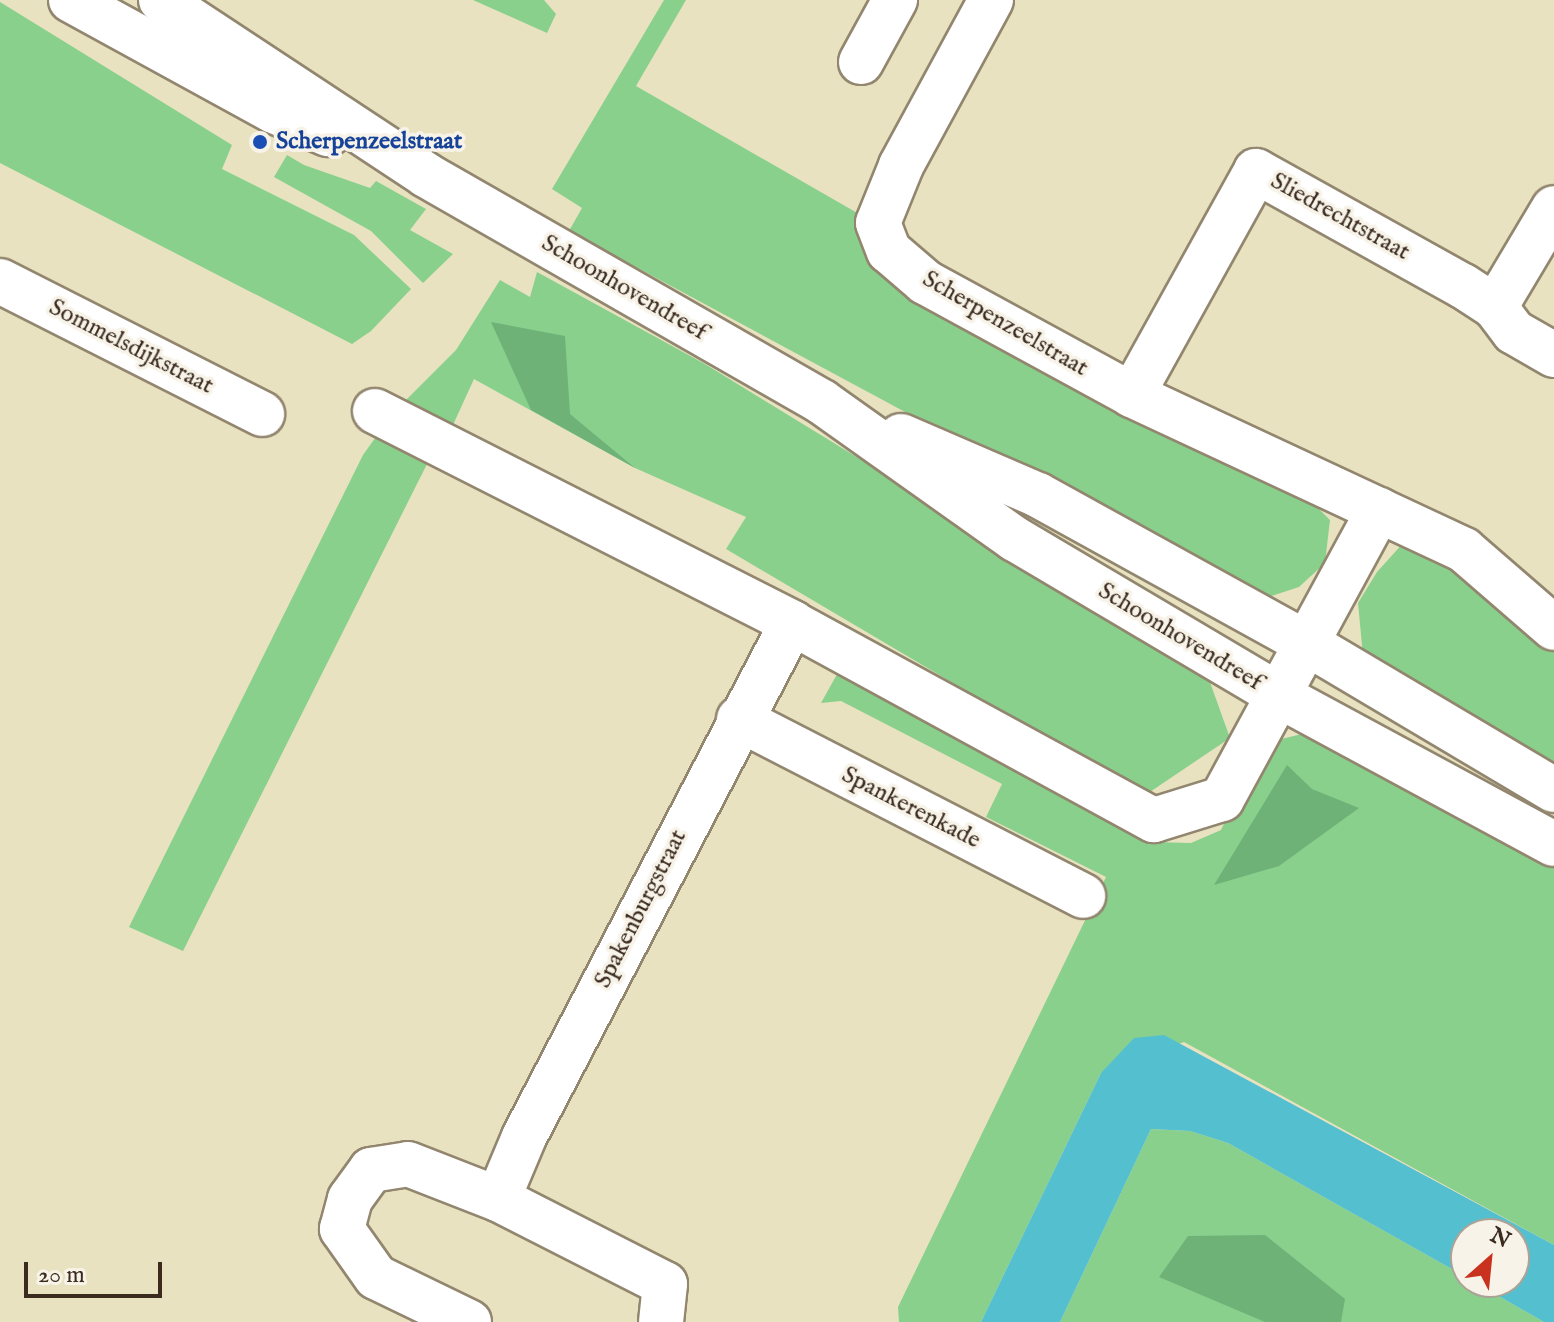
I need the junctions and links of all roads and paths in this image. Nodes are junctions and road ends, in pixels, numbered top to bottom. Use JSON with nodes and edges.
{"nodes":[{"id":1,"x":71,"y":0,"type":"edge"},
{"id":2,"x":161,"y":0,"type":"edge"},
{"id":3,"x":895,"y":0,"type":"edge"},
{"id":4,"x":991,"y":0,"type":"edge"},
{"id":5,"x":861,"y":62,"type":"dead end"},
{"id":6,"x":426,"y":175,"type":"junction"},
{"id":7,"x":1554,"y":208,"type":"edge"},
{"id":8,"x":0,"y":281,"type":"edge"},
{"id":9,"x":1495,"y":307,"type":"junction"},
{"id":10,"x":1554,"y":355,"type":"edge"},
{"id":11,"x":1132,"y":395,"type":"junction"},
{"id":12,"x":822,"y":402,"type":"junction"},
{"id":13,"x":375,"y":411,"type":"dead end"},
{"id":14,"x":262,"y":414,"type":"dead end"},
{"id":15,"x":1379,"y":510,"type":"junction"},
{"id":16,"x":792,"y":623,"type":"junction"},
{"id":17,"x":1554,"y":628,"type":"edge"},
{"id":18,"x":1308,"y":644,"type":"junction"},
{"id":19,"x":1280,"y":696,"type":"junction"},
{"id":20,"x":739,"y":719,"type":"junction"},
{"id":21,"x":1554,"y":790,"type":"edge"},
{"id":22,"x":1554,"y":844,"type":"edge"},
{"id":23,"x":1083,"y":896,"type":"dead end"},
{"id":24,"x":498,"y":1199,"type":"junction"},
{"id":25,"x":469,"y":1322,"type":"edge"},
{"id":26,"x":661,"y":1322,"type":"edge"}],
"edges":[{"from":1,"to":6,"type":"street","name":"Schoonhovendreef"},
{"from":2,"to":6,"type":"street","name":"Schoonhovendreef"},
{"from":3,"to":5,"type":"street"},
{"from":4,"to":11,"type":"street","name":"Scherpenzeelstraat"},
{"from":6,"to":12,"type":"street","name":"Schoonhovendreef"},
{"from":7,"to":9,"type":"street"},
{"from":8,"to":14,"type":"street","name":"Sommelsdijkstraat"},
{"from":9,"to":10,"type":"street","name":"Sliedrechtstraat"},
{"from":9,"to":11,"type":"street","name":"Sliedrechtstraat"},
{"from":11,"to":15,"type":"street","name":"Scherpenzeelstraat"},
{"from":12,"to":18,"type":"street","name":"Schoonhovendreef"},
{"from":12,"to":19,"type":"street","name":"Schoonhovendreef"},
{"from":13,"to":16,"type":"street"},
{"from":15,"to":17,"type":"street","name":"Scherpenzeelstraat"},
{"from":15,"to":18,"type":"street"},
{"from":16,"to":19,"type":"street"},
{"from":16,"to":20,"type":"street","name":"Spakenburgstraat"},
{"from":18,"to":19,"type":"street"},
{"from":18,"to":21,"type":"street","name":"Schoonhovendreef"},
{"from":19,"to":22,"type":"street","name":"Schoonhovendreef"},
{"from":20,"to":23,"type":"street","name":"Spankerenkade"},
{"from":20,"to":24,"type":"street","name":"Spakenburgstraat"},
{"from":24,"to":25,"type":"street"},
{"from":24,"to":26,"type":"street"}]}
